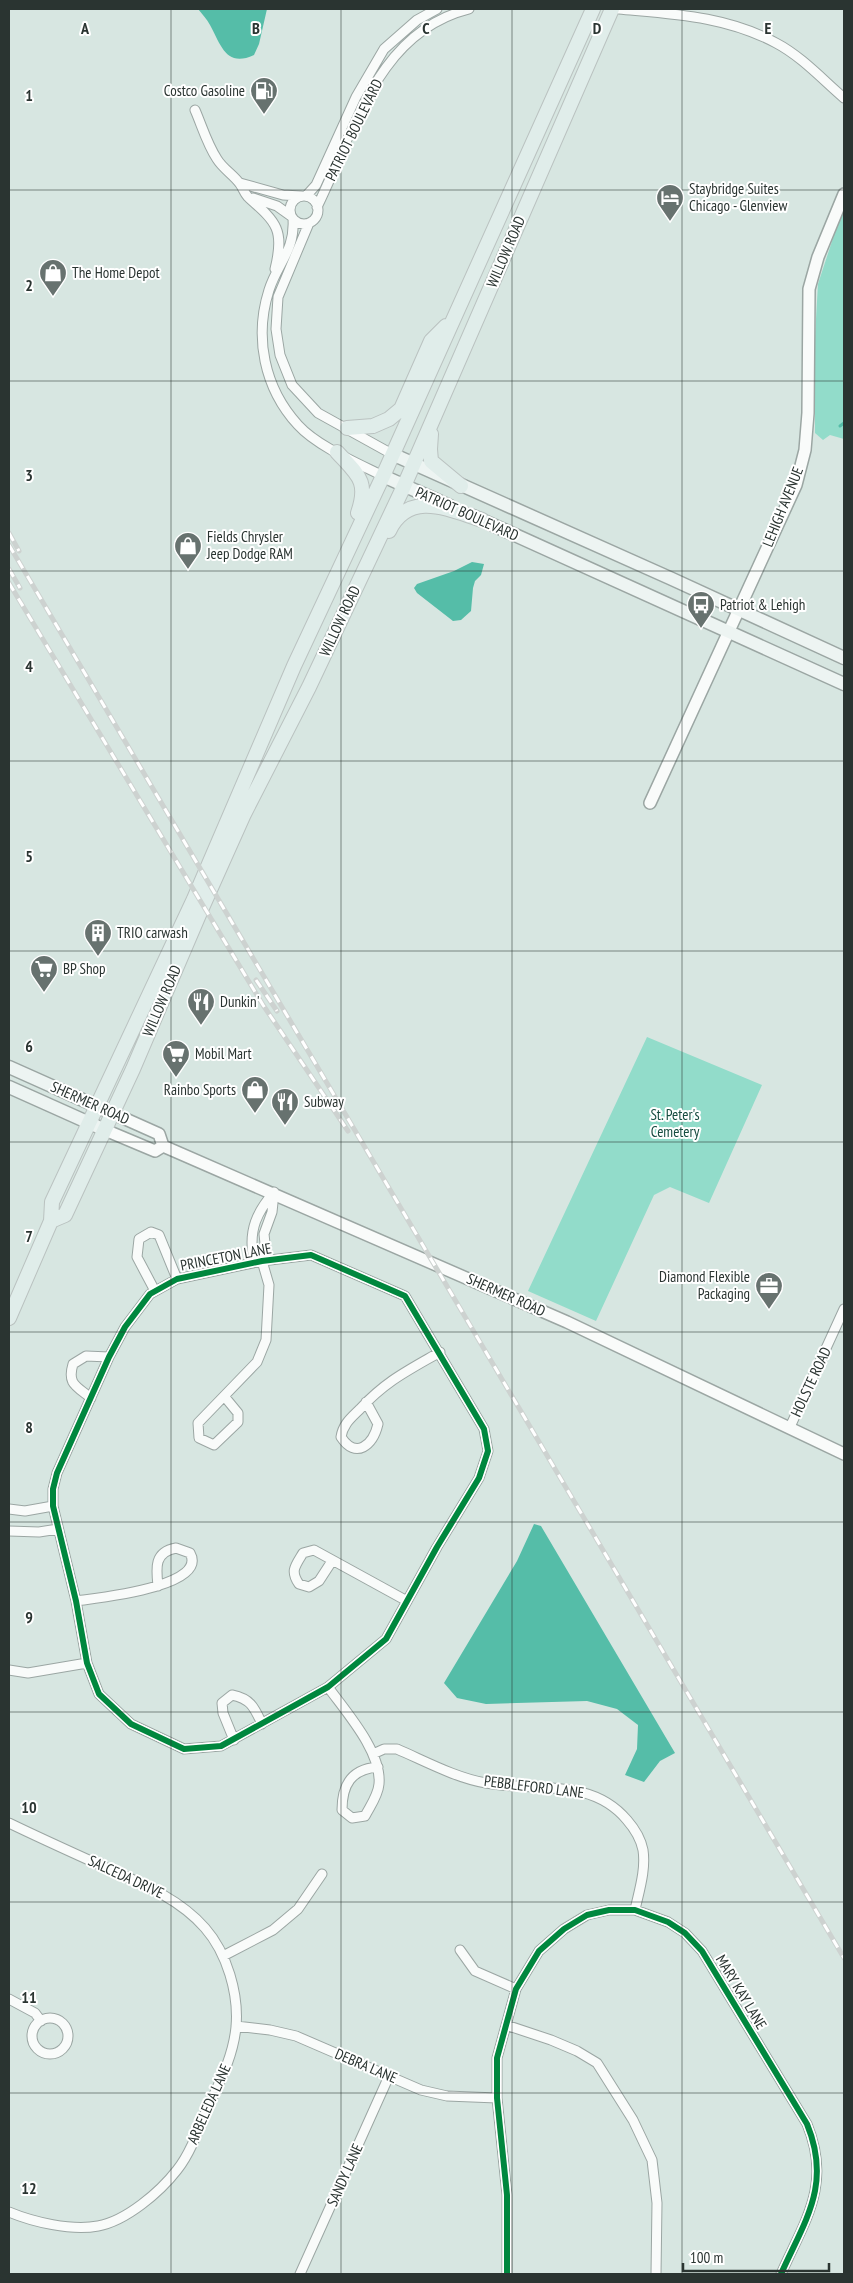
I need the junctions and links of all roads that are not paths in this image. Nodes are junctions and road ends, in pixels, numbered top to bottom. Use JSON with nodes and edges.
{"nodes":[{"id":1,"x":438,"y":9,"type":"edge"},
{"id":2,"x":469,"y":9,"type":"edge"},
{"id":3,"x":592,"y":9,"type":"edge"},
{"id":4,"x":612,"y":9,"type":"edge"},
{"id":5,"x":619,"y":9,"type":"edge"},
{"id":6,"x":646,"y":10,"type":"edge"},
{"id":7,"x":844,"y":98,"type":"edge"},
{"id":8,"x":196,"y":110,"type":"dead end"},
{"id":9,"x":240,"y":183,"type":"junction"},
{"id":10,"x":844,"y":194,"type":"edge"},
{"id":11,"x":246,"y":195,"type":"junction"},
{"id":12,"x":304,"y":196,"type":"junction"},
{"id":13,"x":317,"y":207,"type":"junction"},
{"id":14,"x":292,"y":217,"type":"junction"},
{"id":15,"x":309,"y":224,"type":"junction"},
{"id":16,"x":272,"y":281,"type":"junction"},
{"id":17,"x":452,"y":321,"type":"junction"},
{"id":18,"x":437,"y":411,"type":"junction"},
{"id":19,"x":347,"y":428,"type":"junction"},
{"id":20,"x":337,"y":452,"type":"junction"},
{"id":21,"x":392,"y":454,"type":"junction"},
{"id":22,"x":414,"y":464,"type":"junction"},
{"id":23,"x":383,"y":476,"type":"junction"},
{"id":24,"x":404,"y":486,"type":"junction"},
{"id":25,"x":461,"y":486,"type":"junction"},
{"id":26,"x":482,"y":520,"type":"junction"},
{"id":27,"x":740,"y":610,"type":"junction"},
{"id":28,"x":728,"y":633,"type":"junction"},
{"id":29,"x":844,"y":658,"type":"edge"},
{"id":30,"x":294,"y":666,"type":"junction"},
{"id":31,"x":844,"y":684,"type":"edge"},
{"id":32,"x":309,"y":687,"type":"junction"},
{"id":33,"x":650,"y":803,"type":"dead end"},
{"id":34,"x":9,"y":1067,"type":"edge"},
{"id":35,"x":9,"y":1087,"type":"edge"},
{"id":36,"x":97,"y":1106,"type":"junction"},
{"id":37,"x":112,"y":1113,"type":"junction"},
{"id":38,"x":89,"y":1123,"type":"junction"},
{"id":39,"x":105,"y":1130,"type":"junction"},
{"id":40,"x":164,"y":1146,"type":"junction"},
{"id":41,"x":274,"y":1192,"type":"junction"},
{"id":42,"x":51,"y":1221,"type":"junction"},
{"id":43,"x":262,"y":1261,"type":"junction"},
{"id":44,"x":177,"y":1279,"type":"junction"},
{"id":45,"x":155,"y":1291,"type":"junction"},
{"id":46,"x":844,"y":1309,"type":"edge"},
{"id":47,"x":9,"y":1318,"type":"edge"},
{"id":48,"x":440,"y":1352,"type":"junction"},
{"id":49,"x":109,"y":1357,"type":"junction"},
{"id":50,"x":224,"y":1396,"type":"junction"},
{"id":51,"x":91,"y":1398,"type":"junction"},
{"id":52,"x":366,"y":1402,"type":"junction"},
{"id":53,"x":790,"y":1428,"type":"junction"},
{"id":54,"x":844,"y":1454,"type":"edge"},
{"id":55,"x":53,"y":1506,"type":"junction"},
{"id":56,"x":9,"y":1509,"type":"edge"},
{"id":57,"x":58,"y":1529,"type":"junction"},
{"id":58,"x":9,"y":1531,"type":"edge"},
{"id":59,"x":332,"y":1561,"type":"junction"},
{"id":60,"x":158,"y":1586,"type":"junction"},
{"id":61,"x":76,"y":1601,"type":"junction"},
{"id":62,"x":407,"y":1601,"type":"junction"},
{"id":63,"x":87,"y":1663,"type":"junction"},
{"id":64,"x":9,"y":1670,"type":"edge"},
{"id":65,"x":328,"y":1687,"type":"junction"},
{"id":66,"x":262,"y":1724,"type":"junction"},
{"id":67,"x":234,"y":1740,"type":"junction"},
{"id":68,"x":373,"y":1754,"type":"junction"},
{"id":69,"x":378,"y":1767,"type":"junction"},
{"id":70,"x":9,"y":1824,"type":"edge"},
{"id":71,"x":322,"y":1874,"type":"dead end"},
{"id":72,"x":635,"y":1910,"type":"junction"},
{"id":73,"x":460,"y":1950,"type":"dead end"},
{"id":74,"x":223,"y":1956,"type":"junction"},
{"id":75,"x":516,"y":1989,"type":"junction"},
{"id":76,"x":9,"y":1999,"type":"edge"},
{"id":77,"x":41,"y":2021,"type":"junction"},
{"id":78,"x":236,"y":2026,"type":"junction"},
{"id":79,"x":506,"y":2026,"type":"junction"},
{"id":80,"x":389,"y":2076,"type":"junction"},
{"id":81,"x":497,"y":2098,"type":"junction"},
{"id":82,"x":9,"y":2212,"type":"edge"},
{"id":83,"x":300,"y":2274,"type":"edge"},
{"id":84,"x":507,"y":2274,"type":"edge"},
{"id":85,"x":656,"y":2274,"type":"edge"},
{"id":86,"x":781,"y":2274,"type":"edge"}],
"edges":[{"from":1,"to":12,"type":"street","name":"PATRIOT BOULEVARD"},
{"from":2,"to":13,"type":"street","name":"PATRIOT BOULEVARD"},
{"from":3,"to":17,"type":"main road","name":"WILLOW ROAD"},
{"from":4,"to":18,"type":"main road","name":"WILLOW ROAD"},
{"from":5,"to":6,"type":"street"},
{"from":6,"to":7,"type":"street"},
{"from":8,"to":9,"type":"street"},
{"from":9,"to":11,"type":"street"},
{"from":9,"to":12,"type":"street"},
{"from":10,"to":27,"type":"street","name":"LEHIGH AVENUE"},
{"from":11,"to":14,"type":"street"},
{"from":11,"to":16,"type":"street"},
{"from":12,"to":13,"type":"street"},
{"from":12,"to":14,"type":"street","name":"PATRIOT BOULEVARD"},
{"from":13,"to":15,"type":"street","name":"PATRIOT BOULEVARD"},
{"from":14,"to":15,"type":"street"},
{"from":14,"to":16,"type":"street","name":"PATRIOT BOULEVARD"},
{"from":15,"to":19,"type":"street","name":"PATRIOT BOULEVARD"},
{"from":16,"to":20,"type":"street","name":"PATRIOT BOULEVARD"},
{"from":17,"to":19,"type":"main road"},
{"from":17,"to":21,"type":"main road","name":"WILLOW ROAD"},
{"from":18,"to":22,"type":"main road","name":"WILLOW ROAD"},
{"from":18,"to":25,"type":"main road"},
{"from":19,"to":21,"type":"street","name":"PATRIOT BOULEVARD"},
{"from":20,"to":23,"type":"street","name":"PATRIOT BOULEVARD"},
{"from":20,"to":30,"type":"main road"},
{"from":21,"to":22,"type":"main road","name":"PATRIOT BOULEVARD"},
{"from":21,"to":23,"type":"main road","name":"WILLOW ROAD"},
{"from":22,"to":24,"type":"main road","name":"WILLOW ROAD"},
{"from":22,"to":25,"type":"main road","name":"PATRIOT BOULEVARD"},
{"from":23,"to":24,"type":"main road","name":"PATRIOT BOULEVARD"},
{"from":23,"to":30,"type":"main road","name":"WILLOW ROAD"},
{"from":24,"to":26,"type":"main road","name":"PATRIOT BOULEVARD"},
{"from":24,"to":32,"type":"main road","name":"WILLOW ROAD"},
{"from":25,"to":27,"type":"main road","name":"PATRIOT BOULEVARD"},
{"from":26,"to":28,"type":"main road","name":"PATRIOT BOULEVARD"},
{"from":26,"to":32,"type":"main road"},
{"from":27,"to":28,"type":"street","name":"LEHIGH AVENUE"},
{"from":27,"to":29,"type":"main road","name":"PATRIOT BOULEVARD"},
{"from":28,"to":31,"type":"main road","name":"PATRIOT BOULEVARD"},
{"from":28,"to":33,"type":"street","name":"LEHIGH AVENUE"},
{"from":30,"to":36,"type":"main road","name":"WILLOW ROAD"},
{"from":32,"to":37,"type":"main road","name":"WILLOW ROAD"},
{"from":34,"to":36,"type":"main road","name":"SHERMER ROAD"},
{"from":35,"to":38,"type":"main road","name":"SHERMER ROAD"},
{"from":36,"to":37,"type":"main road","name":"SHERMER ROAD"},
{"from":36,"to":38,"type":"main road","name":"WILLOW ROAD"},
{"from":37,"to":39,"type":"main road","name":"WILLOW ROAD"},
{"from":37,"to":40,"type":"street","name":"SHERMER ROAD"},
{"from":38,"to":39,"type":"main road","name":"SHERMER ROAD"},
{"from":38,"to":42,"type":"main road","name":"WILLOW ROAD"},
{"from":39,"to":40,"type":"street","name":"SHERMER ROAD"},
{"from":39,"to":42,"type":"main road","name":"WILLOW ROAD"},
{"from":40,"to":41,"type":"street","name":"SHERMER ROAD"},
{"from":41,"to":43,"type":"street"},
{"from":41,"to":53,"type":"street","name":"SHERMER ROAD"},
{"from":42,"to":47,"type":"main road","name":"WILLOW ROAD"},
{"from":43,"to":44,"type":"street","name":"PRINCETON LANE"},
{"from":43,"to":48,"type":"street","name":"PRINCETON LANE"},
{"from":43,"to":50,"type":"street"},
{"from":44,"to":45,"type":"street","name":"PRINCETON LANE"},
{"from":44,"to":45,"type":"street"},
{"from":45,"to":49,"type":"street","name":"PRINCETON LANE"},
{"from":46,"to":53,"type":"street","name":"HOLSTE ROAD"},
{"from":48,"to":52,"type":"street"},
{"from":48,"to":62,"type":"street","name":"PRINCETON LANE"},
{"from":49,"to":51,"type":"street","name":"PRINCETON LANE"},
{"from":49,"to":51,"type":"street"},
{"from":50,"to":50,"type":"street"},
{"from":51,"to":55,"type":"street","name":"PRINCETON LANE"},
{"from":52,"to":52,"type":"street"},
{"from":53,"to":54,"type":"street","name":"SHERMER ROAD"},
{"from":55,"to":56,"type":"street"},
{"from":55,"to":57,"type":"street","name":"PRINCETON LANE"},
{"from":57,"to":58,"type":"street"},
{"from":57,"to":61,"type":"street","name":"PRINCETON LANE"},
{"from":59,"to":59,"type":"street"},
{"from":59,"to":62,"type":"street"},
{"from":60,"to":60,"type":"street"},
{"from":60,"to":61,"type":"street"},
{"from":61,"to":63,"type":"street","name":"PRINCETON LANE"},
{"from":62,"to":65,"type":"street","name":"PRINCETON LANE"},
{"from":63,"to":64,"type":"street"},
{"from":63,"to":67,"type":"street","name":"PRINCETON LANE"},
{"from":65,"to":66,"type":"street","name":"PRINCETON LANE"},
{"from":65,"to":68,"type":"street"},
{"from":66,"to":67,"type":"street","name":"PRINCETON LANE"},
{"from":66,"to":67,"type":"street"},
{"from":68,"to":69,"type":"street"},
{"from":68,"to":72,"type":"street","name":"PEBBLEFORD LANE"},
{"from":69,"to":69,"type":"street"},
{"from":70,"to":74,"type":"street","name":"SALCEDA DRIVE"},
{"from":71,"to":74,"type":"street"},
{"from":72,"to":75,"type":"street","name":"MARY KAY LANE"},
{"from":72,"to":86,"type":"street","name":"MARY KAY LANE"},
{"from":73,"to":75,"type":"street"},
{"from":74,"to":78,"type":"street","name":"ARBELEDA LANE"},
{"from":75,"to":79,"type":"street","name":"MARY KAY LANE"},
{"from":76,"to":77,"type":"street"},
{"from":77,"to":77,"type":"street"},
{"from":78,"to":80,"type":"street","name":"DEBRA LANE"},
{"from":78,"to":82,"type":"street","name":"ARBELEDA LANE"},
{"from":79,"to":81,"type":"street","name":"MARY KAY LANE"},
{"from":79,"to":85,"type":"street"},
{"from":80,"to":81,"type":"street","name":"DEBRA LANE"},
{"from":80,"to":83,"type":"street","name":"SANDY LANE"},
{"from":81,"to":84,"type":"street","name":"MARY KAY LANE"}]}
